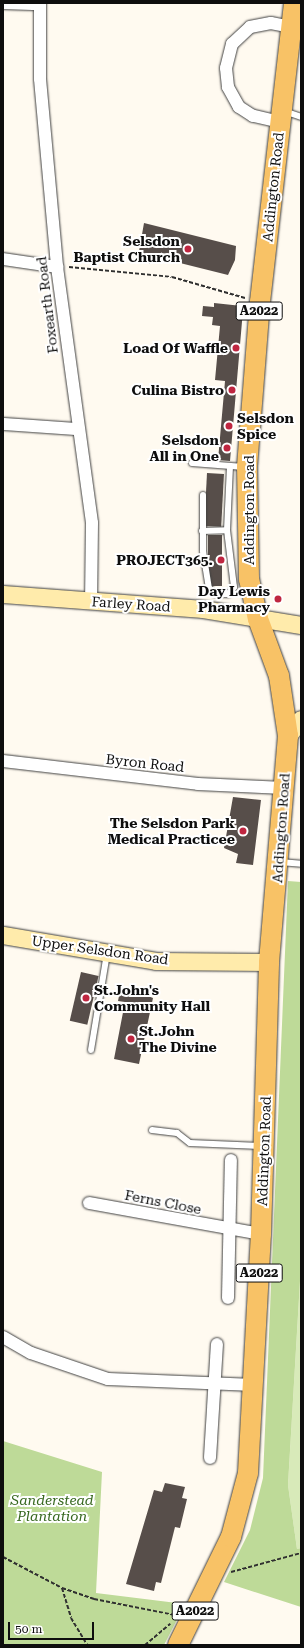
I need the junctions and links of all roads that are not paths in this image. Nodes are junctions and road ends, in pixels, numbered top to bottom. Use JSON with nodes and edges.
{"nodes":[{"id":1,"x":40,"y":5,"type":"edge"},
{"id":2,"x":3,"y":6,"type":"edge"},
{"id":3,"x":295,"y":12,"type":"edge"},
{"id":4,"x":280,"y":116,"type":"junction"},
{"id":5,"x":301,"y":117,"type":"edge"},
{"id":6,"x":3,"y":259,"type":"edge"},
{"id":7,"x":57,"y":267,"type":"junction"},
{"id":8,"x":3,"y":424,"type":"edge"},
{"id":9,"x":77,"y":429,"type":"junction"},
{"id":10,"x":192,"y":463,"type":"dead end"},
{"id":11,"x":239,"y":467,"type":"junction"},
{"id":12,"x":203,"y":495,"type":"dead end"},
{"id":13,"x":227,"y":530,"type":"junction"},
{"id":14,"x":202,"y":531,"type":"junction"},
{"id":15,"x":243,"y":590,"type":"junction"},
{"id":16,"x":3,"y":594,"type":"edge"},
{"id":17,"x":91,"y":602,"type":"junction"},
{"id":18,"x":258,"y":619,"type":"junction"},
{"id":19,"x":301,"y":625,"type":"edge"},
{"id":20,"x":301,"y":719,"type":"edge"},
{"id":21,"x":288,"y":736,"type":"junction"},
{"id":22,"x":3,"y":761,"type":"edge"},
{"id":23,"x":284,"y":788,"type":"junction"},
{"id":24,"x":280,"y":862,"type":"junction"},
{"id":25,"x":301,"y":864,"type":"edge"},
{"id":26,"x":3,"y":935,"type":"edge"},
{"id":27,"x":107,"y":953,"type":"junction"},
{"id":28,"x":269,"y":962,"type":"junction"},
{"id":29,"x":91,"y":1050,"type":"dead end"},
{"id":30,"x":152,"y":1130,"type":"dead end"},
{"id":31,"x":264,"y":1146,"type":"junction"},
{"id":32,"x":231,"y":1160,"type":"dead end"},
{"id":33,"x":89,"y":1203,"type":"dead end"},
{"id":34,"x":231,"y":1230,"type":"junction"},
{"id":35,"x":261,"y":1234,"type":"junction"},
{"id":36,"x":228,"y":1298,"type":"dead end"},
{"id":37,"x":3,"y":1337,"type":"edge"},
{"id":38,"x":217,"y":1344,"type":"dead end"},
{"id":39,"x":254,"y":1385,"type":"junction"},
{"id":40,"x":216,"y":1386,"type":"junction"},
{"id":41,"x":210,"y":1458,"type":"dead end"},
{"id":42,"x":178,"y":1645,"type":"edge"}],
"edges":[{"from":1,"to":2,"type":"lane"},
{"from":1,"to":7,"type":"street","name":"Foxearth Road"},
{"from":3,"to":4,"type":"main road","name":"Addington Road","number":"A2022"},
{"from":3,"to":4,"type":"street"},
{"from":4,"to":5,"type":"lane"},
{"from":4,"to":11,"type":"main road","name":"Addington Road","number":"A2022"},
{"from":6,"to":7,"type":"street"},
{"from":7,"to":9,"type":"street","name":"Foxearth Road"},
{"from":8,"to":9,"type":"street"},
{"from":9,"to":17,"type":"street","name":"Foxearth Road"},
{"from":10,"to":11,"type":"lane"},
{"from":11,"to":13,"type":"lane"},
{"from":11,"to":15,"type":"main road","name":"Addington Road","number":"A2022"},
{"from":12,"to":14,"type":"lane"},
{"from":13,"to":14,"type":"lane"},
{"from":13,"to":15,"type":"lane"},
{"from":14,"to":15,"type":"lane"},
{"from":15,"to":18,"type":"main road","name":"Addington Road","number":"A2022"},
{"from":16,"to":17,"type":"street","name":"Farley Road"},
{"from":17,"to":18,"type":"street","name":"Farley Road"},
{"from":18,"to":19,"type":"street","name":"Farley Road"},
{"from":18,"to":21,"type":"main road","name":"Addington Road","number":"A2022"},
{"from":20,"to":21,"type":"street"},
{"from":21,"to":23,"type":"main road","name":"Addington Road","number":"A2022"},
{"from":22,"to":23,"type":"street","name":"Byron Road"},
{"from":23,"to":24,"type":"main road","name":"Addington Road","number":"A2022"},
{"from":24,"to":25,"type":"lane"},
{"from":24,"to":28,"type":"main road","name":"Addington Road","number":"A2022"},
{"from":26,"to":27,"type":"street","name":"Upper Selsdon Road"},
{"from":27,"to":28,"type":"street","name":"Upper Selsdon Road"},
{"from":27,"to":29,"type":"lane"},
{"from":28,"to":31,"type":"main road","name":"Addington Road","number":"A2022"},
{"from":30,"to":31,"type":"lane"},
{"from":31,"to":35,"type":"main road","name":"Addington Road","number":"A2022"},
{"from":32,"to":34,"type":"street"},
{"from":33,"to":34,"type":"street","name":"Ferns Close"},
{"from":34,"to":35,"type":"street","name":"Ferns Close"},
{"from":34,"to":36,"type":"street"},
{"from":35,"to":39,"type":"main road","name":"Addington Road","number":"A2022"},
{"from":37,"to":40,"type":"street"},
{"from":38,"to":40,"type":"street"},
{"from":39,"to":40,"type":"street"},
{"from":39,"to":42,"type":"main road","name":"Addington Road","number":"A2022"},
{"from":40,"to":41,"type":"street"}]}
